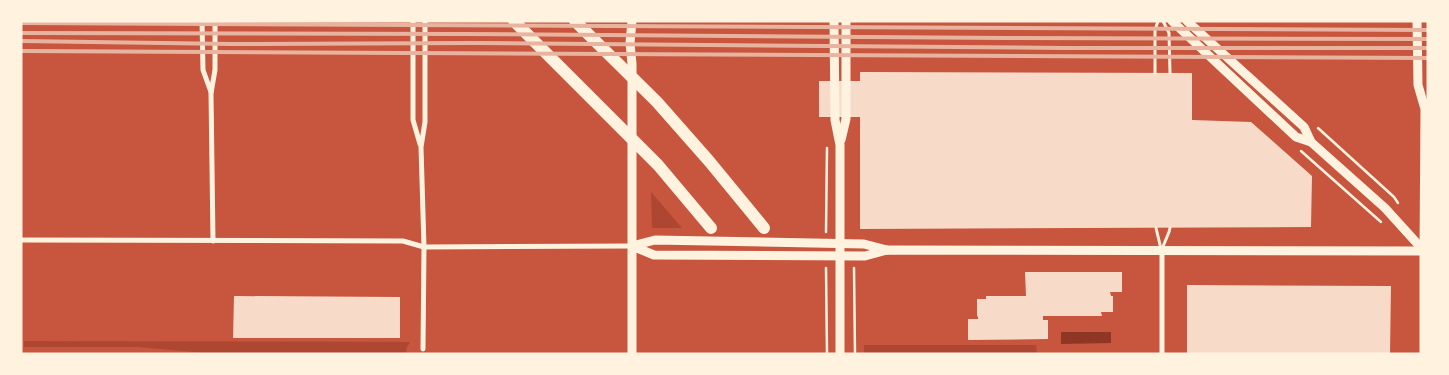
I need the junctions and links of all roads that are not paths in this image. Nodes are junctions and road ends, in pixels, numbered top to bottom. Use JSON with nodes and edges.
{"nodes":[{"id":1,"x":202,"y":21,"type":"edge"},
{"id":2,"x":215,"y":21,"type":"edge"},
{"id":3,"x":413,"y":21,"type":"edge"},
{"id":4,"x":425,"y":21,"type":"edge"},
{"id":5,"x":514,"y":21,"type":"edge"},
{"id":6,"x":575,"y":21,"type":"edge"},
{"id":7,"x":632,"y":21,"type":"edge"},
{"id":8,"x":834,"y":21,"type":"edge"},
{"id":9,"x":846,"y":21,"type":"edge"},
{"id":10,"x":1158,"y":21,"type":"edge"},
{"id":11,"x":1163,"y":21,"type":"edge"},
{"id":12,"x":1172,"y":21,"type":"edge"},
{"id":13,"x":1187,"y":21,"type":"edge"},
{"id":14,"x":1417,"y":21,"type":"edge"},
{"id":15,"x":1155,"y":73,"type":"dead end"},
{"id":16,"x":1170,"y":73,"type":"dead end"},
{"id":17,"x":211,"y":92,"type":"junction"},
{"id":18,"x":1427,"y":106,"type":"edge"},
{"id":19,"x":1311,"y":142,"type":"junction"},
{"id":20,"x":840,"y":146,"type":"junction"},
{"id":21,"x":421,"y":147,"type":"junction"},
{"id":22,"x":711,"y":228,"type":"dead end"},
{"id":23,"x":764,"y":228,"type":"dead end"},
{"id":24,"x":1156,"y":228,"type":"dead end"},
{"id":25,"x":1170,"y":228,"type":"dead end"},
{"id":26,"x":21,"y":240,"type":"edge"},
{"id":27,"x":213,"y":240,"type":"junction"},
{"id":28,"x":632,"y":246,"type":"junction"},
{"id":29,"x":424,"y":247,"type":"junction"},
{"id":30,"x":887,"y":250,"type":"junction"},
{"id":31,"x":1162,"y":250,"type":"junction"},
{"id":32,"x":1426,"y":251,"type":"edge"},
{"id":33,"x":423,"y":350,"type":"dead end"},
{"id":34,"x":632,"y":354,"type":"edge"},
{"id":35,"x":840,"y":354,"type":"edge"},
{"id":36,"x":1162,"y":354,"type":"edge"},
{"id":37,"x":1424,"y":354,"type":"edge"}],
"edges":[{"from":1,"to":17,"type":"street"},
{"from":2,"to":17,"type":"street"},
{"from":3,"to":21,"type":"street"},
{"from":4,"to":21,"type":"street"},
{"from":5,"to":22,"type":"highway"},
{"from":6,"to":23,"type":"highway"},
{"from":7,"to":28,"type":"street"},
{"from":8,"to":20,"type":"street"},
{"from":9,"to":20,"type":"street"},
{"from":10,"to":15,"type":"lane"},
{"from":11,"to":16,"type":"lane"},
{"from":12,"to":19,"type":"street"},
{"from":13,"to":19,"type":"street"},
{"from":14,"to":18,"type":"street"},
{"from":17,"to":27,"type":"street"},
{"from":18,"to":32,"type":"street"},
{"from":19,"to":32,"type":"street"},
{"from":20,"to":35,"type":"street"},
{"from":21,"to":29,"type":"street"},
{"from":24,"to":31,"type":"lane"},
{"from":25,"to":31,"type":"lane"},
{"from":26,"to":27,"type":"street"},
{"from":27,"to":29,"type":"street"},
{"from":28,"to":29,"type":"street"},
{"from":28,"to":30,"type":"street"},
{"from":28,"to":30,"type":"street"},
{"from":28,"to":34,"type":"street"},
{"from":29,"to":33,"type":"street"},
{"from":30,"to":31,"type":"street"},
{"from":31,"to":32,"type":"street"},
{"from":31,"to":36,"type":"street"},
{"from":32,"to":37,"type":"street"}]}
